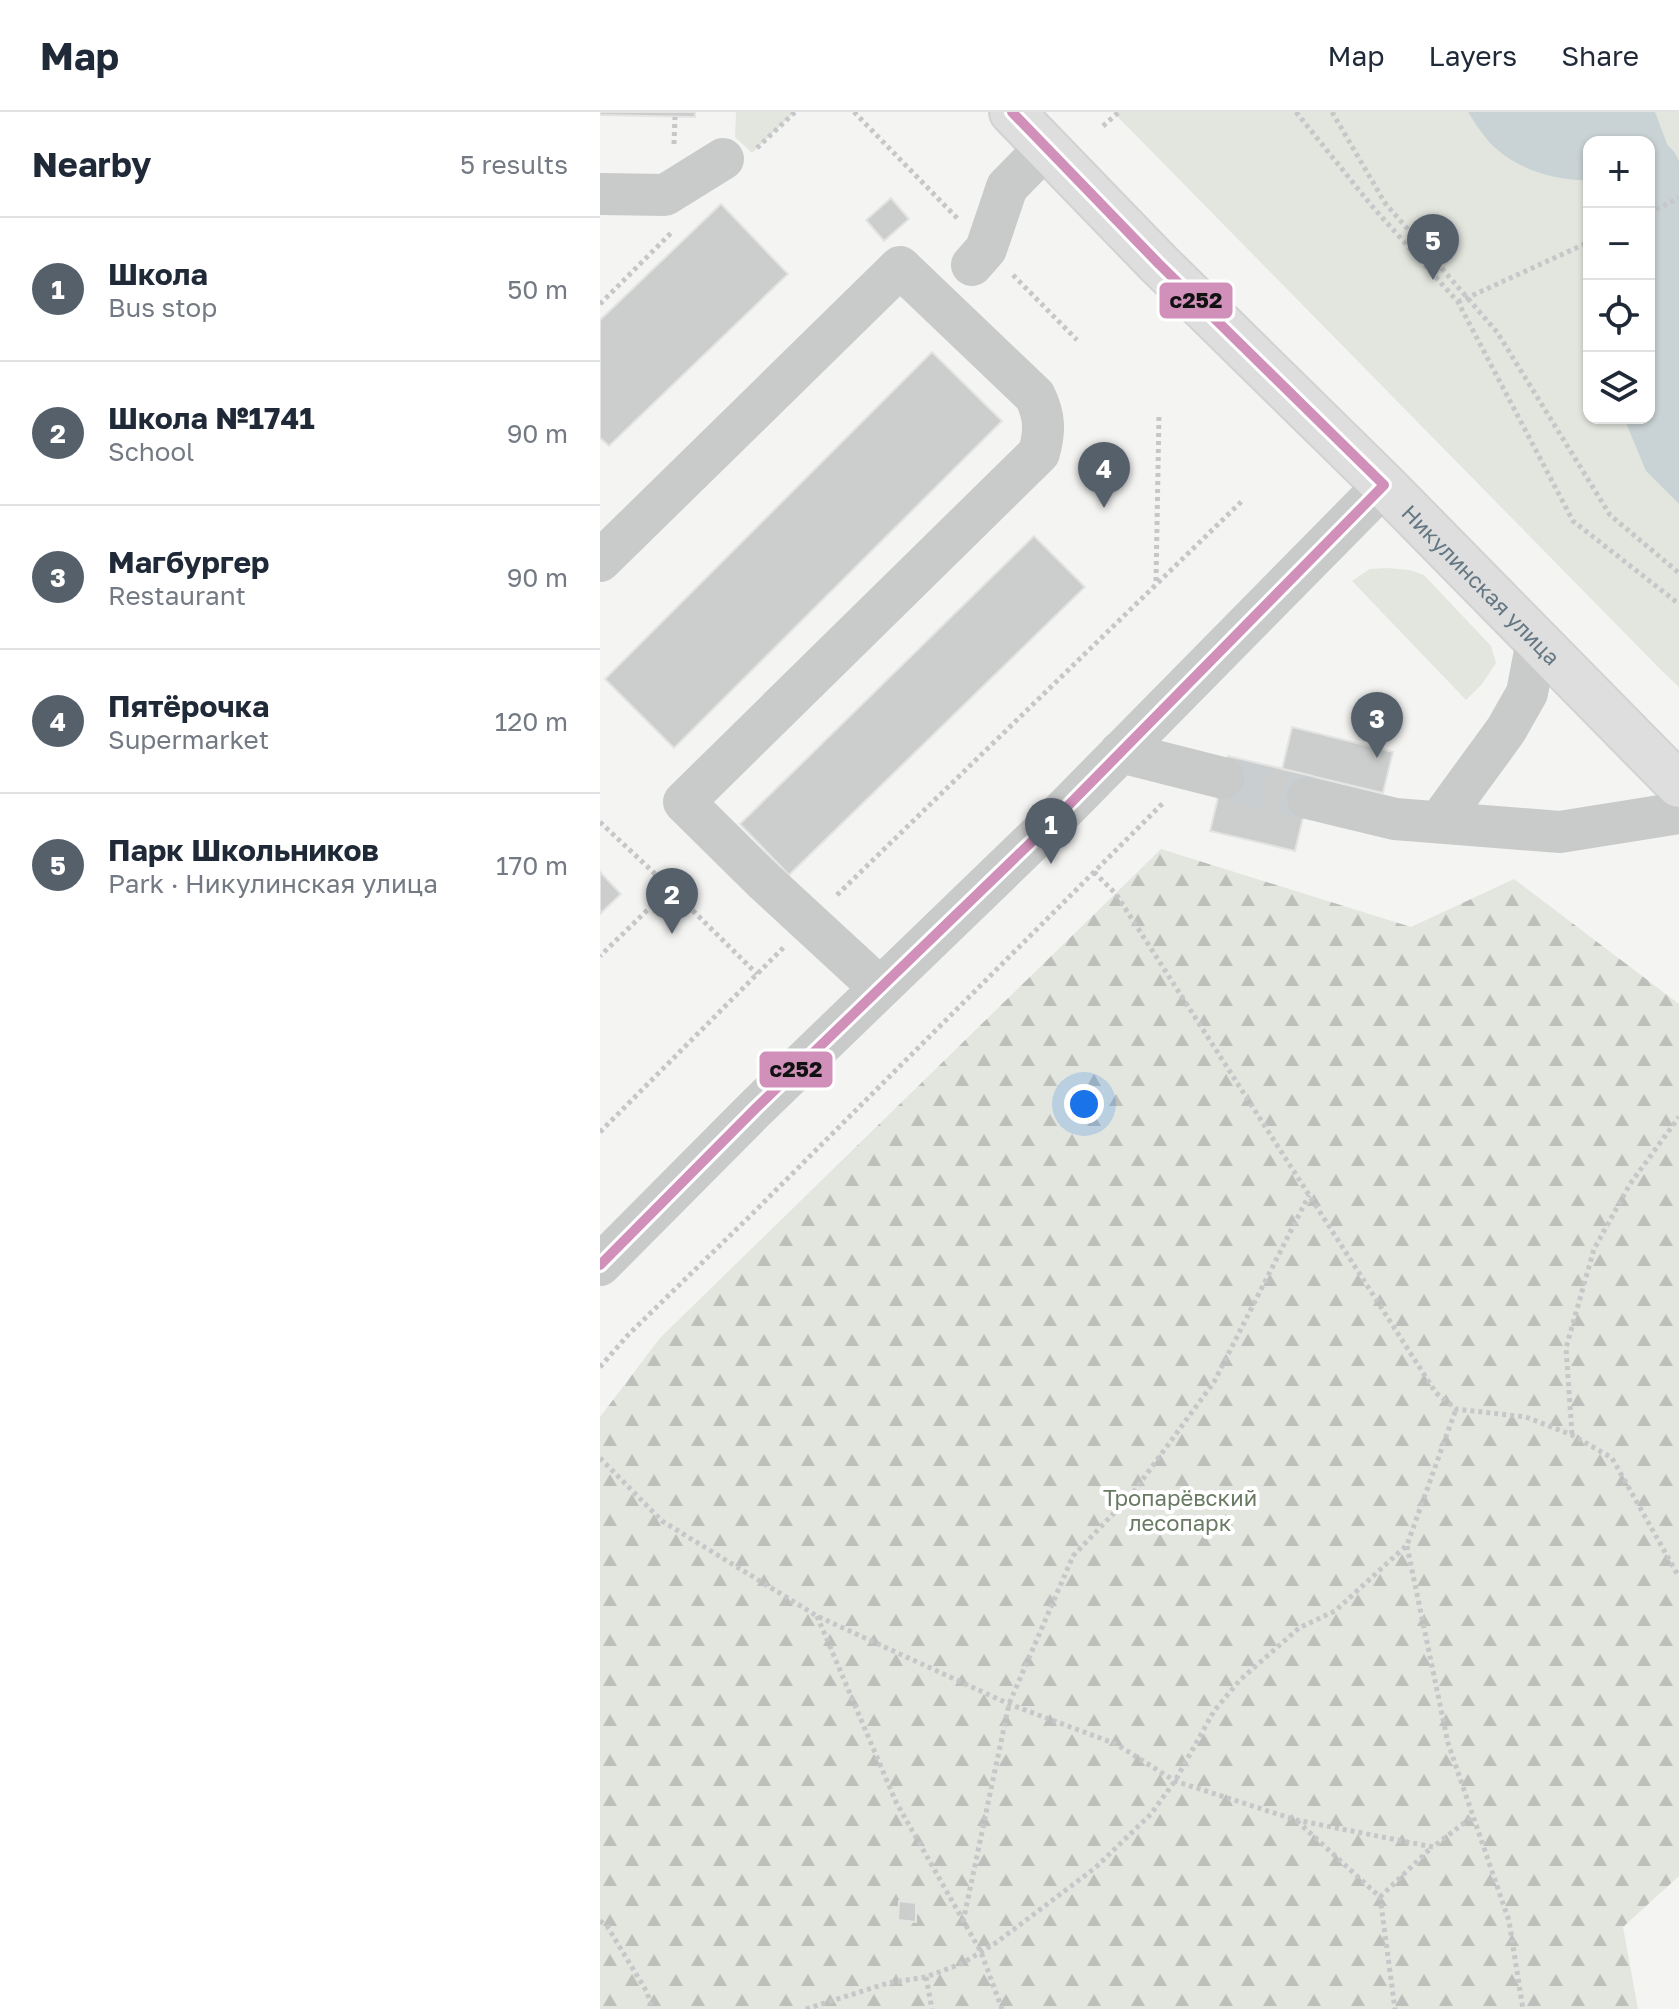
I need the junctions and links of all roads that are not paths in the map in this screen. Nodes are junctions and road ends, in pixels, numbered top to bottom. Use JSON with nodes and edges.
{"nodes":[{"id":1,"x":1012,"y":112,"type":"edge"},
{"id":2,"x":1046,"y":147,"type":"junction"},
{"id":3,"x":723,"y":159,"type":"dead end"},
{"id":4,"x":600,"y":194,"type":"edge"},
{"id":5,"x":972,"y":265,"type":"dead end"},
{"id":6,"x":1384,"y":485,"type":"junction"},
{"id":7,"x":600,"y":561,"type":"edge"},
{"id":8,"x":1537,"y":641,"type":"junction"},
{"id":9,"x":1120,"y":752,"type":"junction"},
{"id":10,"x":1209,"y":774,"type":"tunnel mouth"},
{"id":11,"x":1679,"y":785,"type":"edge"},
{"id":12,"x":1308,"y":798,"type":"tunnel mouth"},
{"id":13,"x":1679,"y":813,"type":"edge"},
{"id":14,"x":1439,"y":822,"type":"junction"},
{"id":15,"x":880,"y":988,"type":"junction"},
{"id":16,"x":600,"y":1265,"type":"edge"}],
"edges":[{"from":1,"to":2,"type":"main road","name":"Никулинская улица"},
{"from":2,"to":5,"type":"street"},
{"from":2,"to":6,"type":"main road","name":"Никулинская улица"},
{"from":3,"to":4,"type":"street"},
{"from":6,"to":8,"type":"main road","name":"Никулинская улица"},
{"from":6,"to":9,"type":"street"},
{"from":7,"to":15,"type":"street"},
{"from":8,"to":11,"type":"main road","name":"Никулинская улица"},
{"from":8,"to":14,"type":"street"},
{"from":9,"to":10,"type":"street"},
{"from":9,"to":15,"type":"street"},
{"from":12,"to":14,"type":"street"},
{"from":13,"to":14,"type":"street"},
{"from":15,"to":16,"type":"street"}]}
